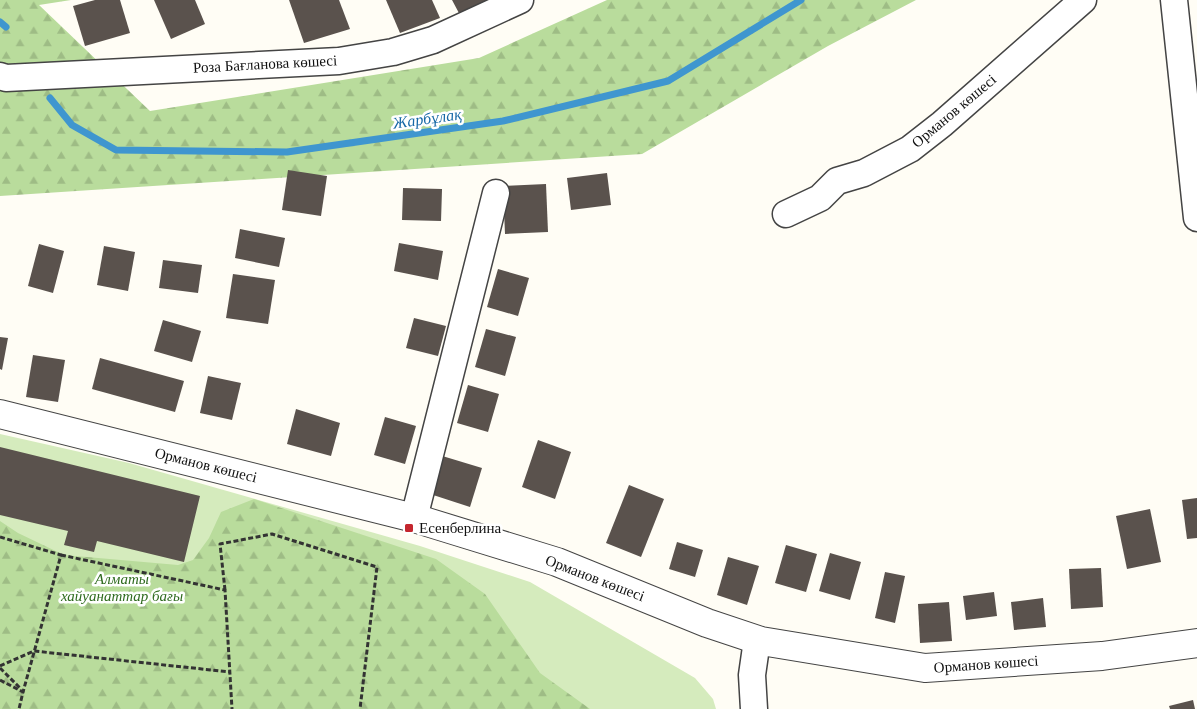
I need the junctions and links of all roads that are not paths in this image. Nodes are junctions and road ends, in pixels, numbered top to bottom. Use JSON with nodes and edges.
{"nodes":[{"id":1,"x":520,"y":0,"type":"edge"},
{"id":2,"x":1082,"y":0,"type":"edge"},
{"id":3,"x":1174,"y":0,"type":"edge"},
{"id":4,"x":0,"y":76,"type":"edge"},
{"id":5,"x":496,"y":193,"type":"dead end"},
{"id":6,"x":786,"y":214,"type":"dead end"},
{"id":7,"x":1197,"y":218,"type":"edge"},
{"id":8,"x":0,"y":414,"type":"edge"},
{"id":9,"x":414,"y":518,"type":"junction"},
{"id":10,"x":756,"y":640,"type":"junction"},
{"id":11,"x":1197,"y":643,"type":"edge"},
{"id":12,"x":754,"y":709,"type":"edge"}],
"edges":[{"from":1,"to":4,"type":"street","name":"Роза Бағланова көшесі"},
{"from":2,"to":6,"type":"street","name":"Орманов көшесі"},
{"from":3,"to":7,"type":"street"},
{"from":5,"to":9,"type":"street"},
{"from":8,"to":9,"type":"street","name":"Орманов көшесі"},
{"from":9,"to":10,"type":"street","name":"Орманов көшесі"},
{"from":10,"to":11,"type":"street","name":"Орманов көшесі"},
{"from":10,"to":12,"type":"street"}]}
